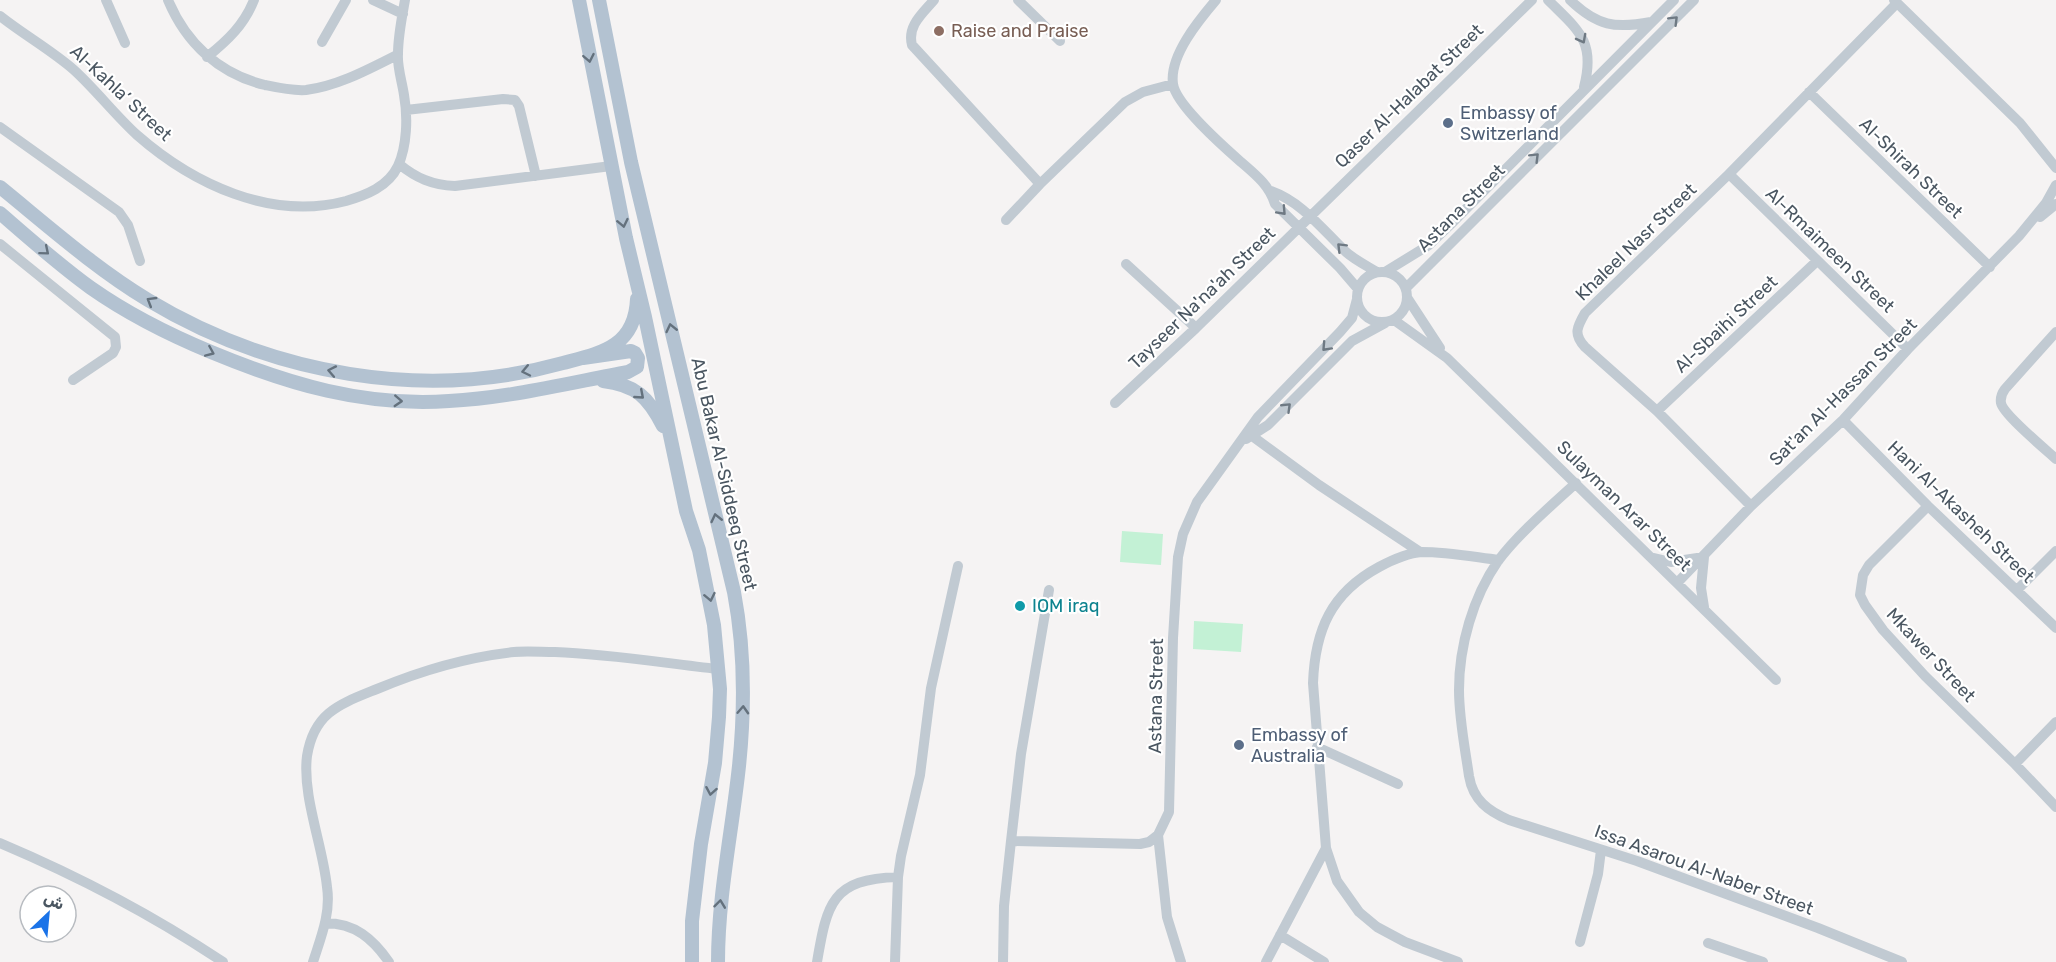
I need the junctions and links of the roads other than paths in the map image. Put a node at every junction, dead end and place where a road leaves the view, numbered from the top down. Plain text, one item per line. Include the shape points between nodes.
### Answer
1 (106, 0) edge
2 (168, 0) edge
3 (254, 0) edge
4 (346, 0) edge
5 (373, 0) edge
6 (405, 0) edge
7 (579, 0) edge
8 (599, 0) edge
9 (933, 0) edge
10 (1018, 0) edge
11 (1216, 0) edge
12 (1532, 0) edge
13 (1548, 0) edge
14 (1674, 0) edge
15 (1694, 0) edge
16 (1574, 2) edge
17 (1896, 2) edge
18 (403, 14) junction
19 (0, 16) edge
20 (1651, 22) junction
21 (1060, 41) dead end
22 (322, 42) dead end
23 (125, 43) dead end
24 (398, 56) junction
25 (207, 57) junction
26 (1173, 84) junction
27 (1583, 89) junction
28 (1809, 92) junction
29 (406, 110) junction
30 (0, 127) edge
31 (2035, 142) junction
32 (2056, 154) edge
33 (399, 164) junction
34 (611, 166) junction
35 (2056, 168) edge
36 (1729, 174) junction
37 (536, 176) junction
38 (1040, 184) junction
39 (2056, 185) edge
40 (0, 187) edge
41 (1271, 191) junction
42 (2056, 204) edge
43 (0, 213) edge
44 (1310, 216) junction
45 (1006, 220) dead end
46 (2030, 225) junction
47 (1298, 228) junction
48 (0, 244) edge
49 (140, 261) dead end
50 (1817, 261) junction
51 (1126, 264) dead end
52 (1990, 267) junction
53 (1381, 272) junction
54 (637, 282) junction
55 (1407, 293) junction
56 (1357, 294) junction
57 (1389, 321) junction
58 (1196, 328) junction
59 (2056, 332) edge
60 (1908, 349) junction
61 (583, 358) junction
62 (1448, 358) junction
63 (590, 379) junction
64 (73, 380) dead end
65 (1115, 403) dead end
66 (1657, 411) junction
67 (1843, 420) junction
68 (1247, 437) junction
69 (670, 439) junction
70 (2056, 459) edge
71 (1576, 483) junction
72 (1751, 506) junction
73 (1928, 506) junction
74 (2056, 551) edge
75 (1420, 552) junction
76 (1704, 556) junction
77 (1653, 558) junction
78 (1499, 560) junction
79 (958, 567) dead end
80 (1678, 582) junction
81 (1048, 590) dead end
82 (2018, 590) junction
83 (1704, 607) junction
84 (2056, 627) edge
85 (718, 669) junction
86 (1776, 680) dead end
87 (2056, 722) edge
88 (1317, 747) junction
89 (2015, 764) junction
90 (1398, 784) dead end
91 (2056, 807) edge
92 (1158, 835) junction
93 (1011, 842) junction
94 (0, 843) edge
95 (1326, 848) junction
96 (1601, 850) junction
97 (898, 877) junction
98 (325, 923) junction
99 (1280, 935) junction
100 (1580, 942) dead end
101 (1708, 943) dead end
102 (224, 962) edge
103 (313, 962) edge
104 (389, 962) edge
105 (692, 962) edge
106 (718, 962) edge
107 (817, 962) edge
108 (895, 962) edge
109 (1003, 962) edge
110 (1181, 962) edge
111 (1266, 962) edge
112 (1324, 962) edge
113 (1458, 962) edge
114 (1763, 962) edge
115 (1902, 962) edge

1 - 23 street
2 - 25 street via 177,20
3 - 25 street via 237,30
4 - 22 street
5 - 18 street
6 - 18 street
7 -> 34 main road
106 -> 8 main road, Abu Bakar Al-Siddeeq Street via 719,910 741,743 742,646 734,592 631,162
9 - 38 street via 913,25 912,45
10 - 21 street
11 - 26 street via 1180,50
12 - 44 street, Qaser Al-Halabat Street
13 -> 27 street via 1583,38 1589,60
14 - 20 street, Astana Street
55 -> 15 street, Astana Street
16 - 20 street via 1598,21 1613,26
17 - 28 street, Khaleel Nasr Street
17 - 31 street
18 - 24 street
19 - 33 street, Al-Kahla’ Street via 73,70 150,145 201,179 248,199 303,207 340,202 382,185
20 - 27 street, Astana Street
24 - 25 street via 335,83 305,90 256,83 232,74
24 - 29 street
26 - 38 street via 1143,92 1125,102
26 - 41 street via 1175,93 1195,117
27 - 53 street, Astana Street via 1429,245
28 - 36 street, Khaleel Nasr Street
28 - 52 street, Al-Shirah Street
29 - 33 street
29 - 37 street via 515,100
30 - 49 street via 119,212 128,225
31 - 32 street
31 - 35 street
33 - 37 street via 417,178 441,185
34 - 37 street
34 -> 54 main road
36 - 50 street, Al-Rmaimeen Street
36 - 66 street, Khaleel Nasr Street via 1586,313 1579,326 1578,339 1585,347
38 - 45 street
39 - 46 street, Sat'an Al-Hassan Street
61 -> 40 main road via 493,378 443,381 369,377 271,356 147,300 102,270
41 - 44 street via 1283,195
41 -> 47 street via 1275,204
42 - 46 street, Sat'an Al-Hassan Street
43 -> 63 main road via 63,267 120,307 184,341 291,382 333,393 394,401 448,402
44 - 47 street, Tayseer Na'na'ah Street
53 -> 44 street via 1348,254
46 - 52 street, Sat'an Al-Hassan Street
47 - 56 street via 1340,268
47 - 58 street, Tayseer Na'na'ah Street
48 - 64 street via 115,337 113,353
50 - 60 street, Al-Rmaimeen Street
50 - 66 street, Al-Sbaihi Street
51 - 58 street
52 - 60 street, Sat'an Al-Hassan Street
53 - 55 street via 1394,275
53 - 56 street via 1362,281
54 - 61 main road via 636,310 627,333 609,349
54 - 69 main road
55 - 57 street via 1401,314
55 - 62 street, Sulayman Arar Street
56 - 57 street via 1359,309 1366,317 1374,322
56 -> 68 street, Astana Street via 1352,318 1258,417
57 - 62 street, Sulayman Arar Street
68 -> 57 street, Astana Street via 1268,425 1352,341
58 - 65 street, Tayseer Na'na'ah Street
59 - 70 street via 2005,389 2001,400 2011,417
60 - 67 street, Sat'an Al-Hassan Street
61 - 63 main road via 626,350 638,358 633,371
62 - 71 street, Sulayman Arar Street
63 -> 69 main road via 636,390 651,405
66 - 72 street, Khaleel Nasr Street
67 - 72 street, Sat'an Al-Hassan Street
67 - 73 street, Hani Al-Akasheh Street
68 - 75 street
68 - 92 street, Astana Street via 1197,502 1180,544 1173,638 1170,812
69 -> 85 main road via 711,604
71 - 77 street, Sulayman Arar Street
71 - 78 street
72 - 76 street, Sat'an Al-Hassan Street
73 - 82 street, Hani Al-Akasheh Street
73 - 89 street, Mkawer Street via 1869,565 1860,595 1890,638
74 - 82 street
75 - 78 street
75 - 88 street via 1395,558 1357,580 1330,612 1314,664
76 - 77 street via 1671,562
76 - 80 street, Sat'an Al-Hassan Street
76 - 83 street
77 - 80 street, Sulayman Arar Street
78 - 96 street, Issa Asarou Al-Naber Street via 1485,583 1467,629 1460,672 1470,785 1494,814
79 - 97 street via 931,688 920,775
80 - 83 street, Sulayman Arar Street
81 - 93 street
82 - 84 street, Hani Al-Akasheh Street
83 - 86 street, Sulayman Arar Street
85 - 98 street via 624,657 515,652 426,672 333,708 316,728 306,764 327,886
85 -> 105 main road via 717,740 692,921
87 - 89 street
88 - 90 street
88 - 95 street
89 - 91 street, Mkawer Street
92 - 93 street via 1140,844
92 - 110 street via 1167,917
93 - 109 street
94 - 102 street via 111,895
95 - 99 street
95 - 113 street via 1337,881 1359,912 1390,935
96 - 100 street
96 - 115 street, Issa Asarou Al-Naber Street via 1787,916
97 - 107 street via 863,880 840,894 826,916
97 - 108 street
98 - 103 street
98 - 104 street via 358,931
99 - 111 street
99 - 112 street
101 - 114 street

